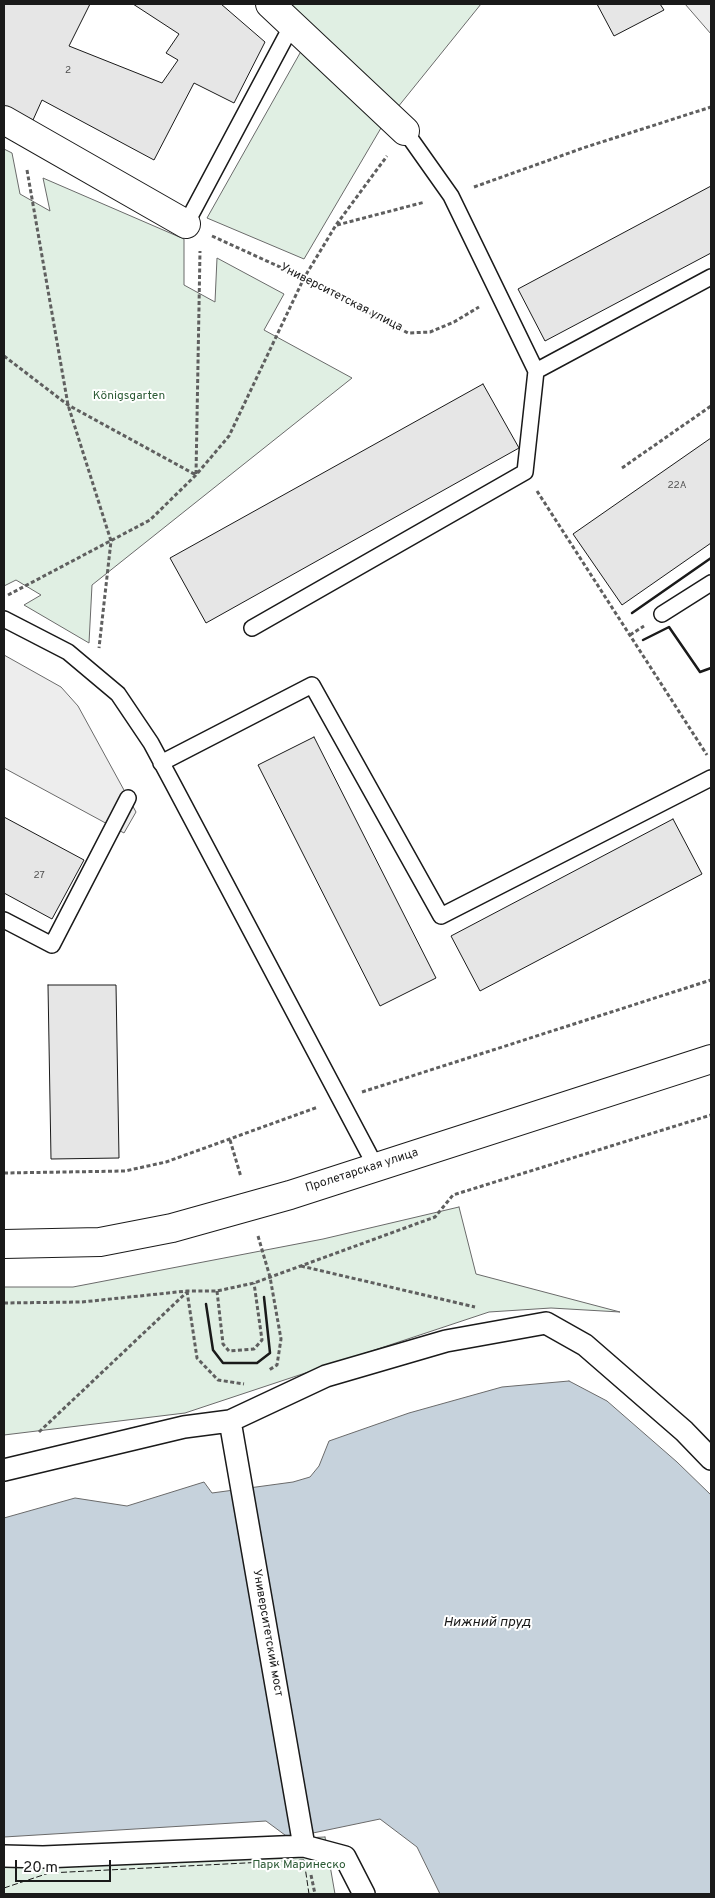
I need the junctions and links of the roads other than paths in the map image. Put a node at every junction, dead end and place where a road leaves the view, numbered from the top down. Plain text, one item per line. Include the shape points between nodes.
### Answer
1 (270, 4) edge
2 (292, 25) junction
3 (4, 120) edge
4 (405, 131) joint
5 (194, 227) joint
6 (711, 277) edge
7 (536, 371) junction
8 (711, 582) edge
9 (662, 614) dead end
10 (4, 619) edge
11 (252, 628) dead end
12 (161, 762) junction
13 (711, 778) edge
14 (128, 798) dead end
15 (4, 920) edge
16 (711, 1059) edge
17 (376, 1167) junction
18 (4, 1244) edge
19 (230, 1421) junction
20 (711, 1459) edge
21 (4, 1470) edge
22 (304, 1846) junction
23 (4, 1856) edge
24 (364, 1894) edge

1 - 2 main road
2 - 4 main road
2 - 5 lane
3 - 5 main road
4 - 7 lane via 451,196
6 - 7 lane
7 - 11 lane via 525,472
8 - 9 lane
10 - 12 lane via 68,652 118,694
12 - 13 lane via 312,685 441,916
12 - 17 lane
14 - 15 lane via 52,945
16 - 17 main road, Пролетарская улица
17 - 18 main road, Пролетарская улица via 172,1228 100,1242
19 - 20 street via 326,1376 446,1342 546,1323 585,1346 684,1431
19 - 21 street via 184,1427
19 - 22 street, Университетский мост
22 - 23 street via 42,1858
22 - 24 street via 345,1857

